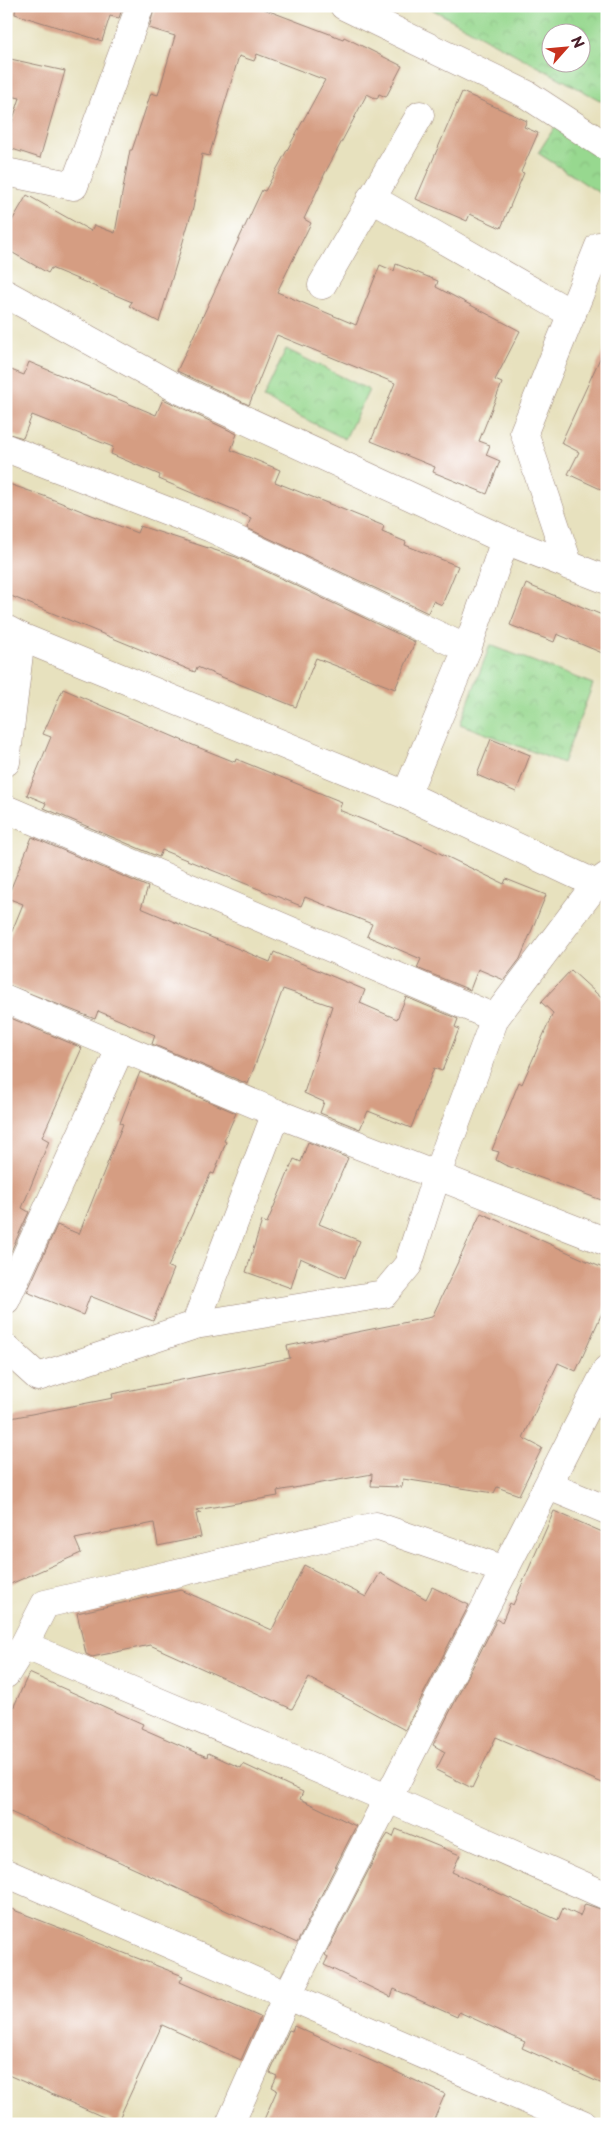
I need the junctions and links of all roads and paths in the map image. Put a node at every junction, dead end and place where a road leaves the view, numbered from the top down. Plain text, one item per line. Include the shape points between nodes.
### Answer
1 (140, 6) edge
2 (344, 6) edge
3 (420, 115) dead end
4 (607, 147) edge
5 (6, 172) edge
6 (371, 198) junction
7 (599, 246) dead end
8 (322, 286) dead end
9 (6, 294) edge
10 (572, 314) junction
11 (6, 448) edge
12 (505, 540) junction
13 (569, 566) junction
14 (607, 580) edge
15 (14, 633) edge
16 (467, 649) junction
17 (6, 762) edge
18 (406, 795) junction
19 (6, 809) edge
20 (602, 880) edge
21 (6, 999) edge
22 (495, 1018) junction
23 (121, 1048) junction
24 (276, 1113) junction
25 (437, 1174) junction
26 (607, 1242) edge
27 (6, 1300) edge
28 (194, 1325) junction
29 (6, 1348) edge
30 (607, 1369) edge
31 (549, 1486) junction
32 (607, 1510) edge
33 (504, 1570) junction
34 (24, 1645) junction
35 (6, 1674) edge
36 (388, 1799) junction
37 (6, 1873) edge
38 (607, 1896) edge
39 (287, 1996) junction
40 (230, 2124) edge
41 (582, 2124) edge

1 - 5 street via 74,186
2 - 4 street via 526,94
3 - 6 street
6 - 8 street
6 - 10 street
7 - 10 street
9 - 12 street via 178,390
10 - 13 street via 524,432
11 - 16 street via 211,528
12 - 13 street
12 - 16 street
13 - 14 street
15 - 17 street
15 - 18 street
16 - 18 street
18 - 20 street
19 - 22 street
20 - 22 street
21 - 23 street
22 - 25 street
23 - 24 street
23 - 27 street
24 - 25 street
24 - 28 street
25 - 26 street
25 - 28 street via 408,1265 384,1294
28 - 29 street via 38,1377
30 - 31 street
31 - 32 street
31 - 33 street
33 - 34 street via 376,1526 45,1604
33 - 36 street
34 - 35 street
34 - 36 street
36 - 38 street
36 - 39 street
37 - 39 street
39 - 40 street
39 - 41 street

